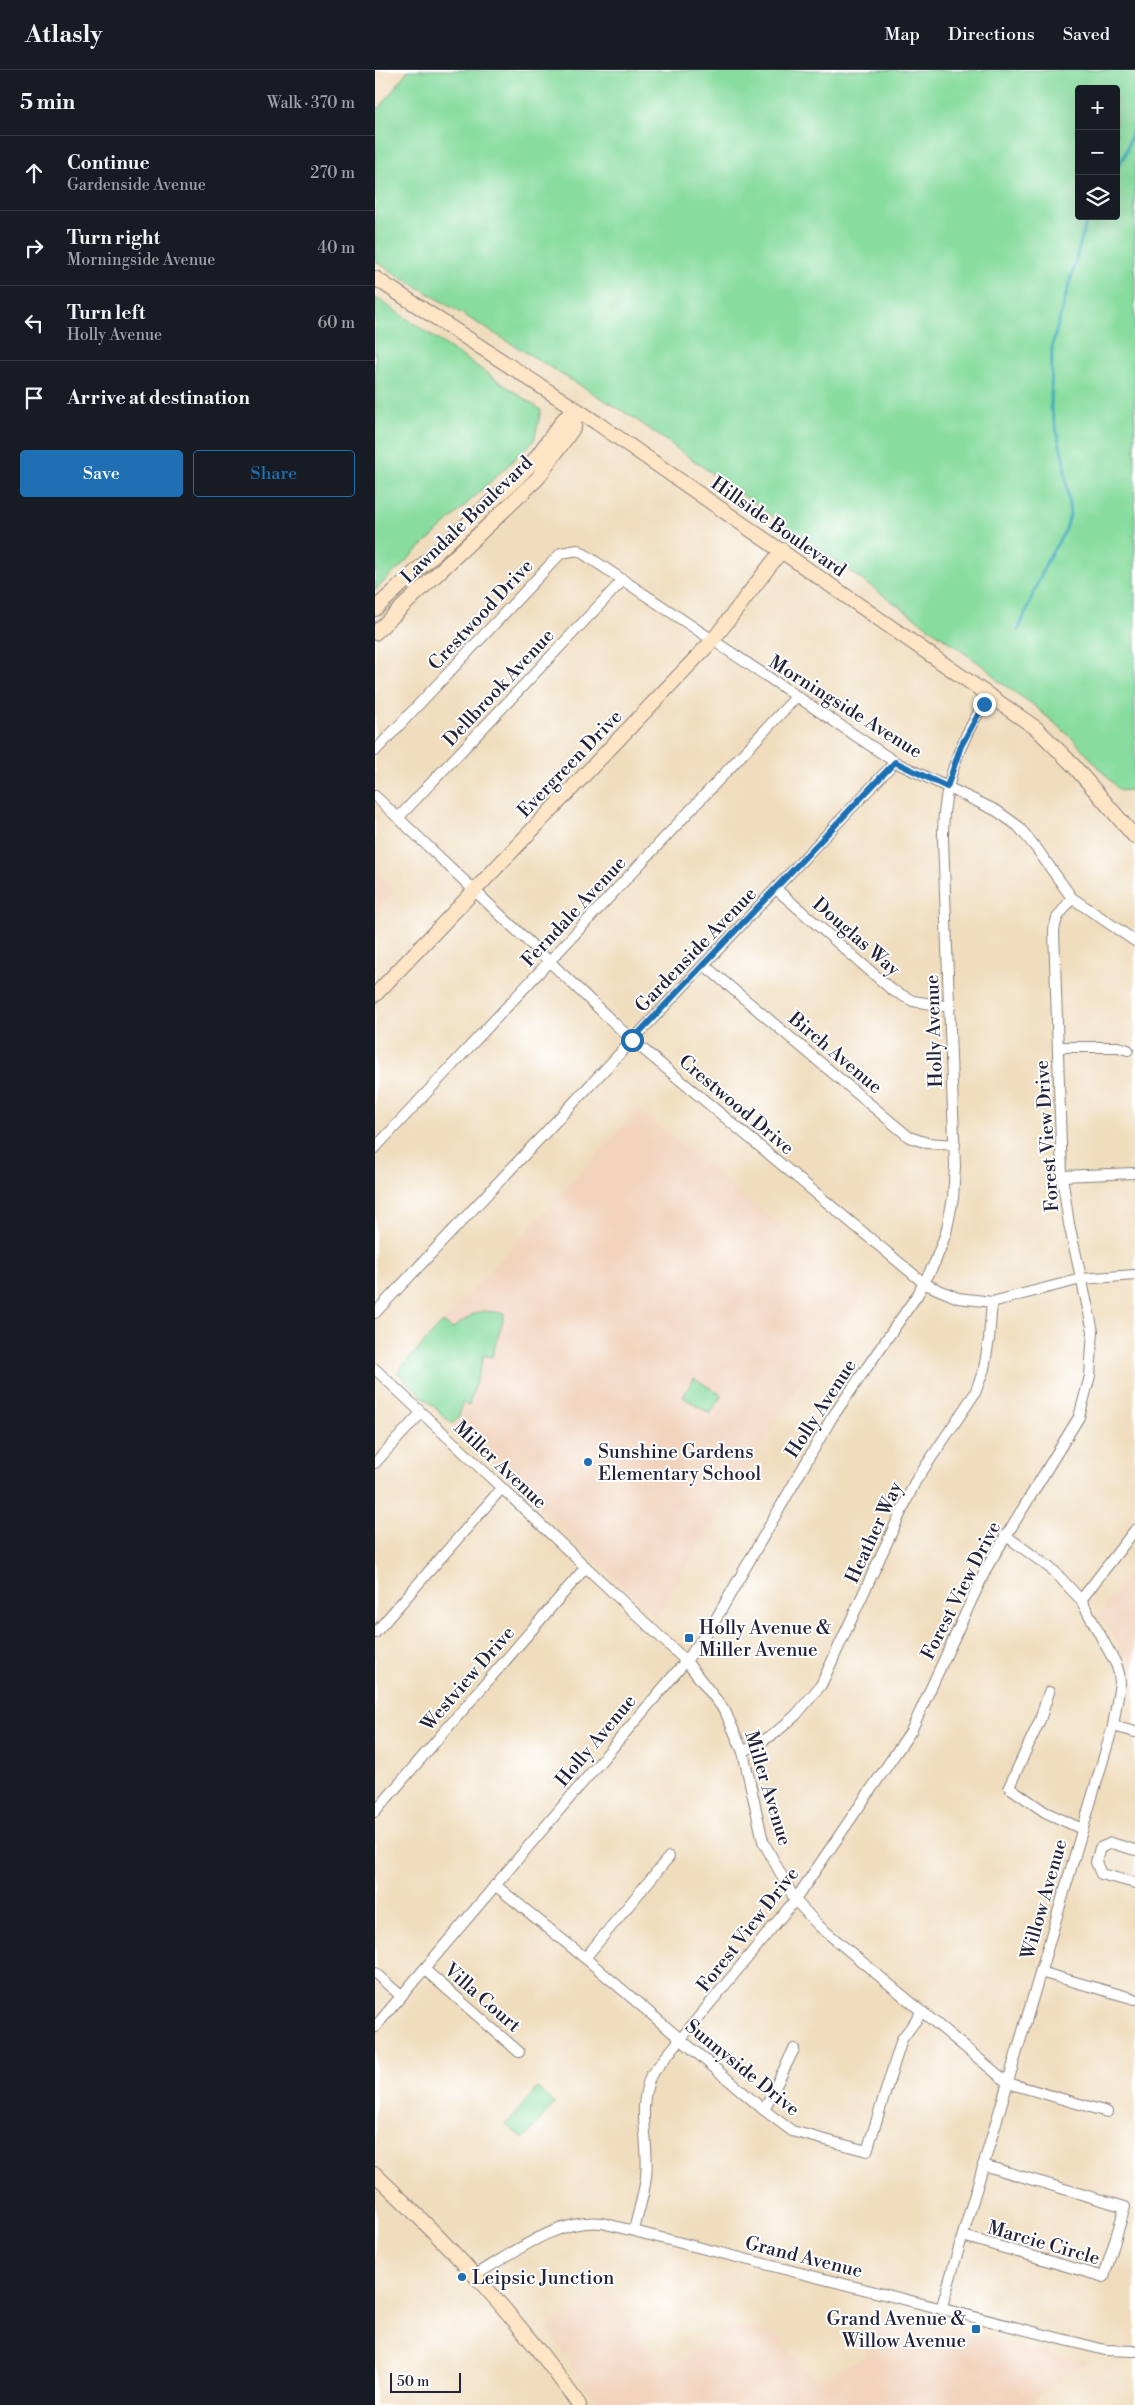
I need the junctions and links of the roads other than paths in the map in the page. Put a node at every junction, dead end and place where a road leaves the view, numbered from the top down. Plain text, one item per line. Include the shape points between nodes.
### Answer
1 (375, 278) edge
2 (576, 410) junction
3 (782, 550) junction
4 (623, 580) junction
5 (375, 609) edge
6 (375, 633) edge
7 (713, 640) junction
8 (990, 695) junction
9 (797, 697) junction
10 (375, 751) edge
11 (895, 762) junction
12 (947, 787) junction
13 (375, 796) edge
14 (398, 818) junction
15 (1135, 837) edge
16 (776, 889) junction
17 (473, 890) junction
18 (1072, 898) junction
19 (1135, 941) edge
20 (549, 961) junction
21 (704, 965) junction
22 (375, 995) edge
23 (950, 1007) junction
24 (632, 1040) junction
25 (1058, 1047) junction
26 (1128, 1050) dead end
27 (955, 1145) junction
28 (375, 1148) edge
29 (1135, 1173) edge
30 (1062, 1176) junction
31 (1135, 1275) edge
32 (1081, 1279) junction
33 (925, 1284) junction
34 (991, 1302) junction
35 (375, 1313) edge
36 (375, 1369) edge
37 (421, 1414) junction
38 (375, 1463) edge
39 (501, 1489) junction
40 (1135, 1530) edge
41 (1005, 1535) junction
42 (585, 1568) junction
43 (1081, 1600) junction
44 (375, 1633) edge
45 (686, 1661) junction
46 (1049, 1692) dead end
47 (1113, 1726) junction
48 (1135, 1732) edge
49 (743, 1752) junction
50 (375, 1812) edge
51 (1082, 1829) junction
52 (1135, 1850) edge
53 (669, 1857) dead end
54 (1135, 1883) edge
55 (495, 1885) junction
56 (795, 1900) junction
57 (585, 1958) junction
58 (424, 1969) junction
59 (1040, 1972) junction
60 (375, 1973) edge
61 (401, 1996) junction
62 (1135, 1999) edge
63 (922, 2012) junction
64 (375, 2027) edge
65 (681, 2041) junction
66 (794, 2049) dead end
67 (519, 2052) dead end
68 (1008, 2083) junction
69 (764, 2110) junction
70 (1107, 2112) dead end
71 (983, 2165) junction
72 (375, 2174) edge
73 (634, 2230) junction
74 (963, 2236) junction
75 (475, 2275) junction
76 (941, 2309) junction
77 (1135, 2351) edge
78 (579, 2405) edge

1 - 2 street, Hillside Boulevard
2 - 3 street, Hillside Boulevard
2 - 5 street, Lawndale Boulevard via 564,419 515,480
2 - 6 street, Lawndale Boulevard via 570,435 538,478
3 - 7 street, Evergreen Drive
3 - 8 street, Hillside Boulevard
4 - 7 street, Morningside Avenue
4 - 10 street, Crestwood Drive via 578,550 561,553
4 - 14 street, Dellbrook Avenue
7 - 9 street, Morningside Avenue
7 - 17 street, Evergreen Drive
8 - 12 street, Holly Avenue via 965,738
8 - 15 street, Hillside Boulevard via 1055,746
9 - 11 street, Morningside Avenue
9 - 20 street, Ferndale Avenue
11 - 12 street, Morningside Avenue
11 - 16 street, Gardenside Avenue
12 - 18 street, Morningside Avenue via 997,811 1018,826
12 - 23 street, Holly Avenue via 943,832
13 - 14 street, Crestwood Drive
14 - 17 street, Crestwood Drive
16 - 21 street, Gardenside Avenue
16 - 23 street, Douglas Way via 891,990 913,1001
17 - 20 street, Crestwood Drive
17 - 22 street, Evergreen Drive
18 - 19 street, Morningside Avenue
18 - 25 street, Forest View Drive via 1057,918 1054,930
20 - 24 street, Crestwood Drive
20 - 28 street, Ferndale Avenue
21 - 24 street, Gardenside Avenue
21 - 27 street, Birch Avenue via 909,1137 927,1143
23 - 27 street, Holly Avenue
24 - 33 street, Crestwood Drive
24 - 35 street, Gardenside Avenue
25 - 26 street via 1118,1047
25 - 30 street, Forest View Drive
27 - 33 street, Holly Avenue via 949,1221
29 - 30 street
30 - 32 street, Forest View Drive
31 - 32 street, Crestwood Drive
32 - 34 street, Crestwood Drive
32 - 41 street, Forest View Drive via 1093,1331 1090,1376 1079,1417
33 - 34 street, Crestwood Drive via 958,1298
33 - 45 street, Holly Avenue via 827,1425 713,1624
34 - 49 street, Heather Way via 984,1369 975,1393 915,1482 821,1684 796,1715 774,1734
36 - 37 street, Miller Avenue
37 - 38 street
37 - 39 street, Miller Avenue
39 - 42 street, Miller Avenue
39 - 44 street
40 - 43 street
41 - 43 street, Willow Avenue via 1054,1571
41 - 56 street, Forest View Drive via 987,1566 911,1731
42 - 45 street, Miller Avenue
42 - 50 street, Westview Drive
43 - 47 street, Willow Avenue via 1117,1664 1120,1683
45 - 49 street, Miller Avenue via 725,1711
45 - 55 street, Holly Avenue
46 - 51 street via 1040,1720 1009,1787 1045,1812
47 - 48 street
47 - 51 street, Willow Avenue
49 - 56 street, Miller Avenue via 763,1841
51 - 59 street, Willow Avenue
52 - 54 street via 1111,1843 1100,1848 1096,1862 1101,1874
53 - 57 street
55 - 57 street, Sunnyside Drive
55 - 58 street, Holly Avenue
56 - 63 street, Miller Avenue via 819,1926
56 - 65 street, Forest View Drive
57 - 65 street, Sunnyside Drive
58 - 61 street, Holly Avenue
58 - 67 street, Villa Court
59 - 62 street
59 - 68 street, Willow Avenue
60 - 61 street
61 - 64 street, Holly Avenue
63 - 68 street, Miller Avenue
63 - 69 street, Sunnyside Drive via 902,2039 867,2151 792,2131
65 - 69 street, Sunnyside Drive
65 - 73 street, Forest View Drive via 651,2075 645,2090 646,2177
66 - 69 street
68 - 70 street
68 - 71 street, Willow Avenue
71 - 74 street, Willow Avenue
71 - 74 street, Marcie Circle via 1125,2207 1104,2277
72 - 75 street
73 - 75 street, Grand Avenue via 592,2222 572,2224
73 - 76 street, Grand Avenue
74 - 76 street, Willow Avenue
75 - 78 street via 526,2334
76 - 77 street, Grand Avenue via 1105,2350

